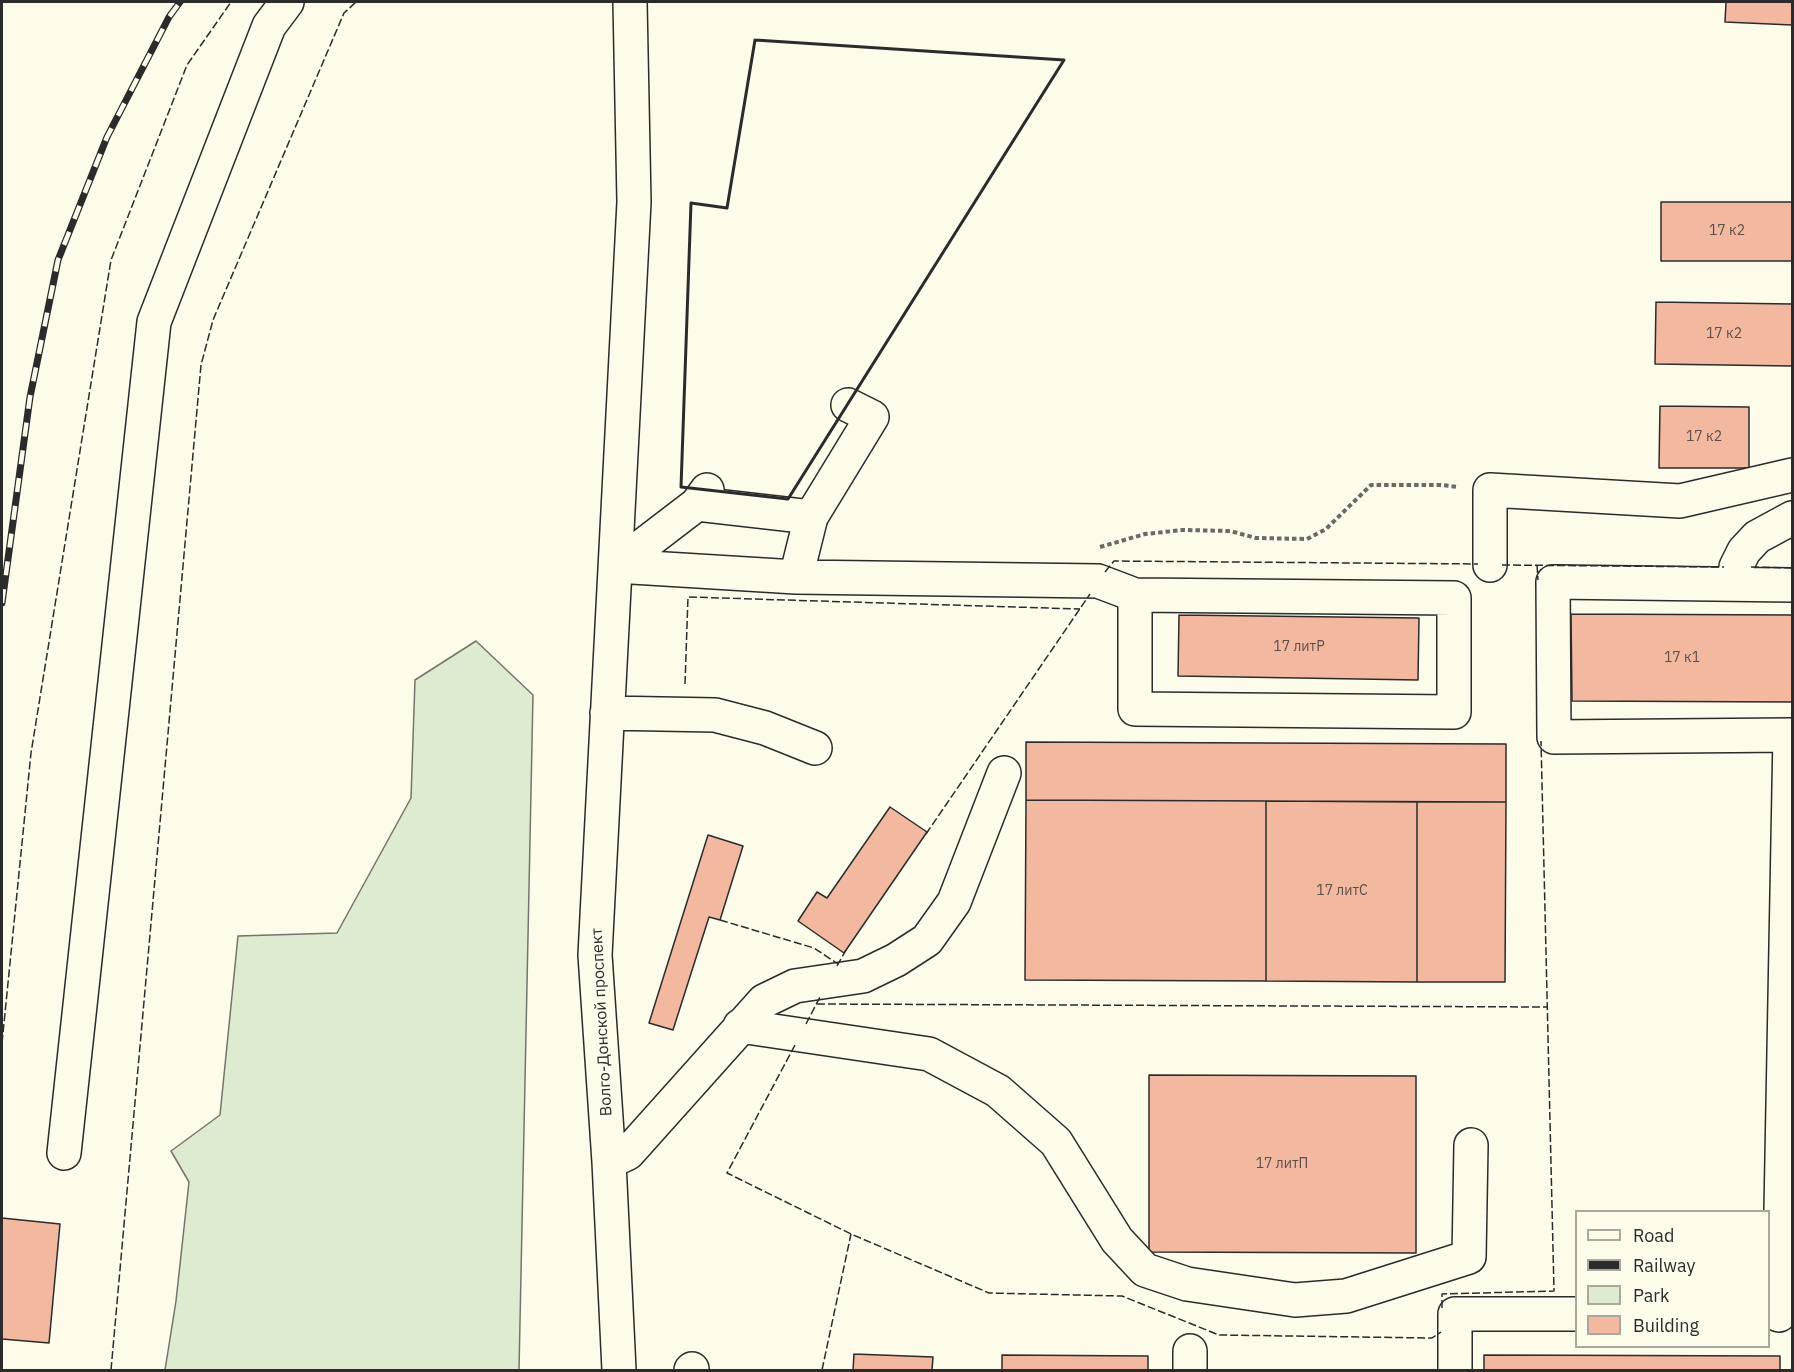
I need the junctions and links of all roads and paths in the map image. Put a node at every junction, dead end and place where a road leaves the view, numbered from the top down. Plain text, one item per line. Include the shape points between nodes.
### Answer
1 (287, 2) edge
2 (630, 2) edge
3 (848, 405) dead end
4 (1792, 475) edge
5 (1490, 490) junction
6 (811, 517) junction
7 (1792, 518) edge
8 (1092, 550) dead end
9 (1490, 564) dead end
10 (616, 566) junction
11 (796, 578) junction
12 (1735, 584) junction
13 (1792, 585) edge
14 (1135, 595) junction
15 (607, 713) junction
16 (814, 748) dead end
17 (1004, 773) dead end
18 (740, 1026) junction
19 (1471, 1145) dead end
20 (64, 1153) dead end
21 (609, 1162) junction
22 (1575, 1314) edge
23 (1780, 1314) edge
24 (619, 1371) edge
25 (1455, 1371) edge

1 - 20 street via 269,26 154,322
2 - 10 street, Волго-Донской проспект via 634,202
3 - 6 street via 872,417
4 - 5 street via 1680,501
5 - 8 path via 1371,485 1326,529 1307,539 1183,530 1144,534
5 - 9 street
6 - 10 street via 702,497
6 - 11 street
7 - 12 street via 1757,537 1744,551 1736,567
10 - 11 street
10 - 15 street, Волго-Донской проспект
11 - 14 street via 1098,581
12 - 13 street
12 - 23 street via 1553,582 1554,737 1790,735
14 - 14 street via 1135,710 1454,712 1454,598
15 - 16 street via 716,715 765,728
15 - 21 street, Волго-Донской проспект via 595,955
17 - 18 street via 954,902 927,939 863,976 795,986 764,1000
18 - 19 street via 929,1054 998,1091 1056,1142 1117,1240 1144,1270 1187,1284 1295,1300 1347,1296 1469,1257
18 - 21 street via 627,1153
21 - 24 street, Волго-Донской проспект
22 - 25 street via 1455,1314

